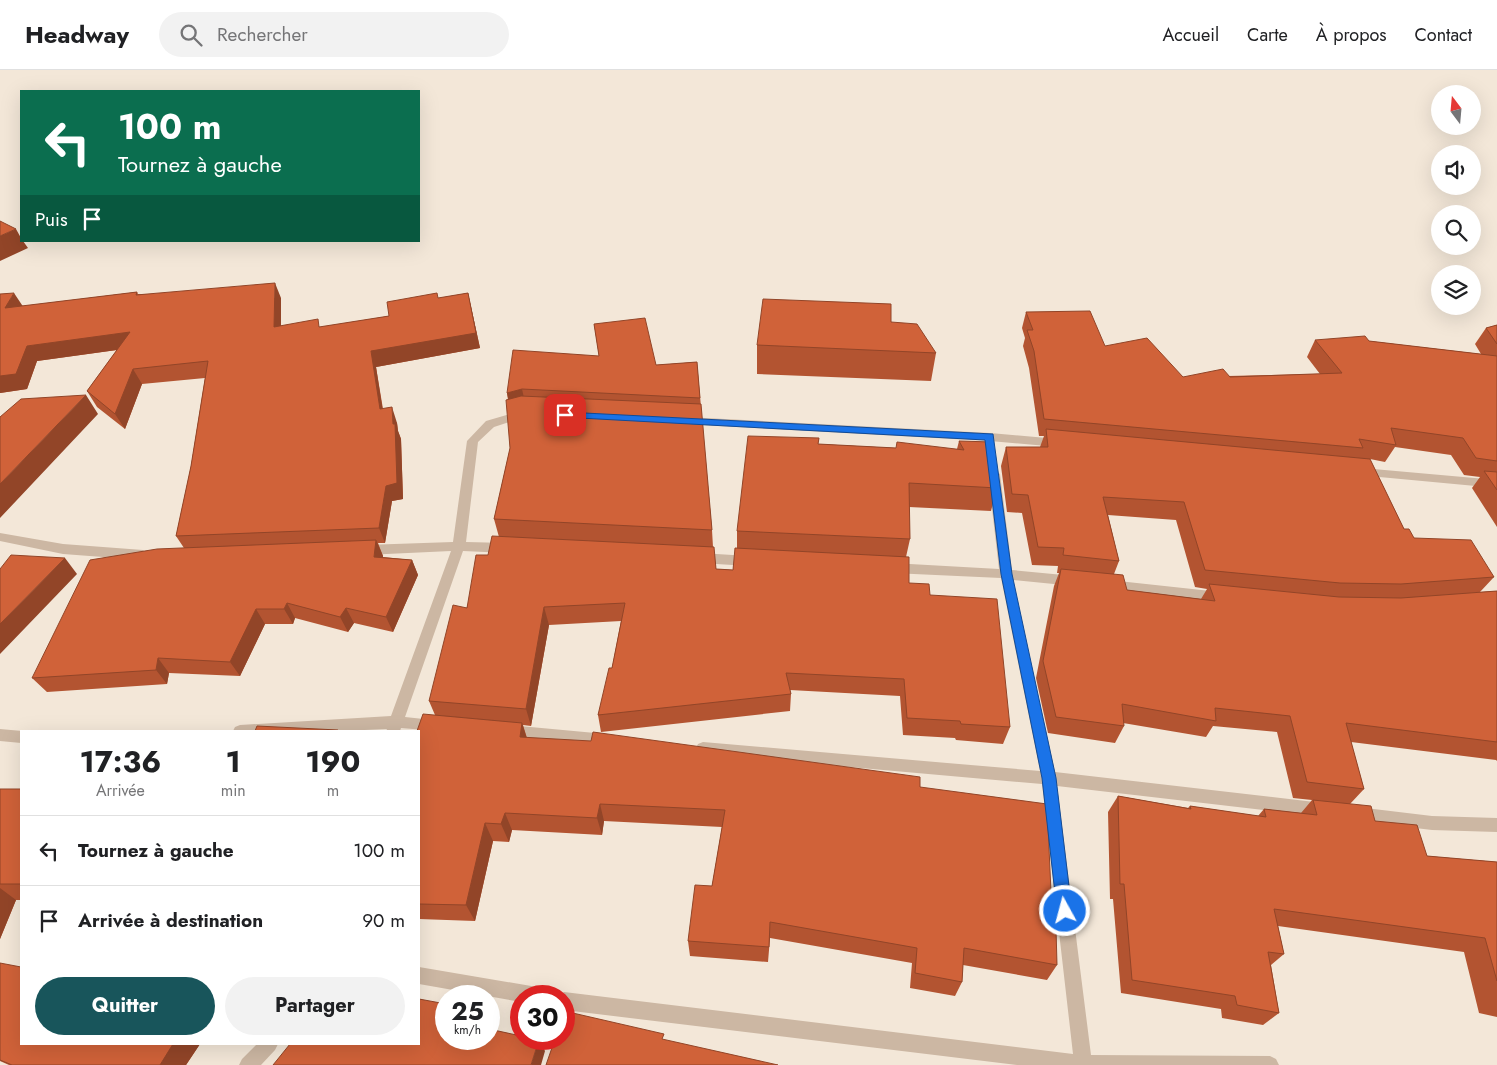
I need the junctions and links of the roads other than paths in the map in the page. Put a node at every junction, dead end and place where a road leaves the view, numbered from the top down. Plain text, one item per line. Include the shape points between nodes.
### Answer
1 (536, 414) edge
2 (674, 420) edge
3 (990, 436) junction
4 (1069, 444) edge
5 (1348, 470) edge
6 (1497, 484) edge
7 (0, 537) edge
8 (459, 546) junction
9 (518, 549) edge
10 (350, 550) edge
11 (155, 556) edge
12 (688, 558) edge
13 (757, 561) edge
14 (877, 568) edge
15 (1006, 574) junction
16 (1230, 598) edge
17 (394, 726) edge
18 (456, 727) edge
19 (271, 730) edge
20 (495, 730) edge
21 (0, 735) edge
22 (20, 736) edge
23 (624, 741) edge
24 (693, 747) edge
25 (1049, 778) junction
26 (1497, 825) edge
27 (420, 975) edge
28 (510, 991) edge
29 (575, 1002) edge
30 (268, 1045) edge
31 (1083, 1064) edge
32 (248, 1065) edge
33 (1270, 1065) edge

1 - 8 street via 526,413 490,424 473,441
2 - 3 street
3 - 4 street
3 - 15 street
5 - 6 street
7 - 11 street via 63,550
8 - 9 street
8 - 10 street
8 - 17 street
12 - 13 street
14 - 15 street
15 - 16 street
15 - 25 street
17 - 18 street
17 - 19 street
20 - 23 street
21 - 22 street
24 - 25 street
25 - 26 street via 1432,823
25 - 31 street
27 - 28 street
29 - 31 street
30 - 32 street
31 - 33 street

